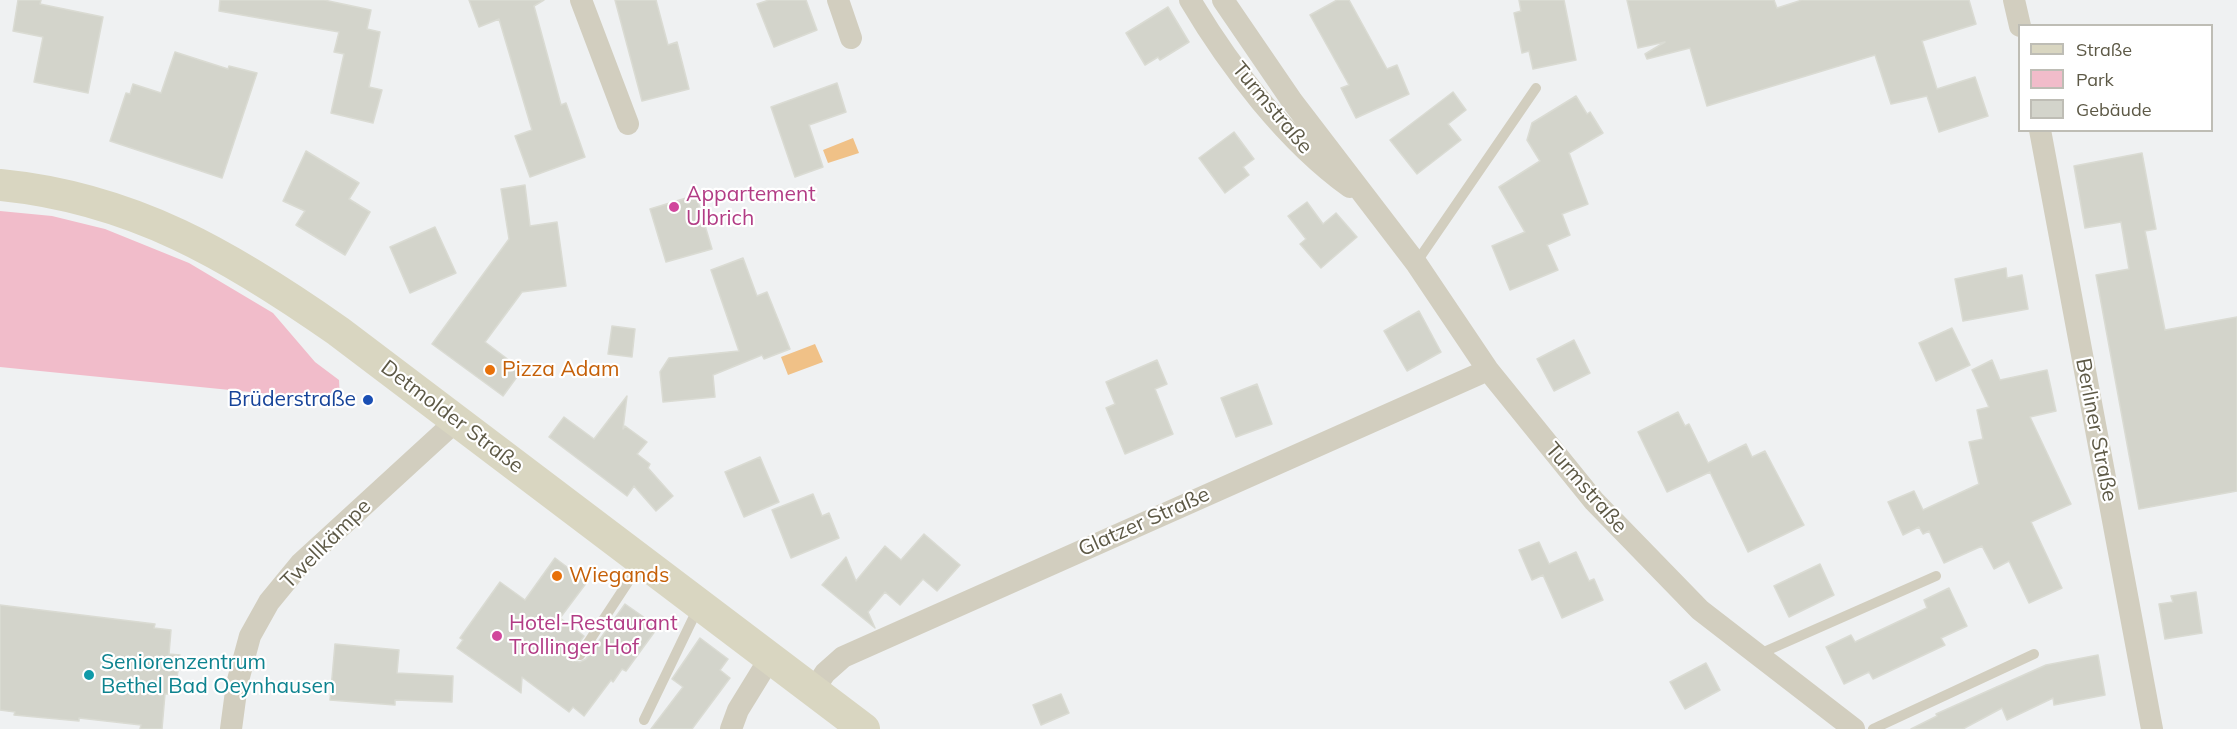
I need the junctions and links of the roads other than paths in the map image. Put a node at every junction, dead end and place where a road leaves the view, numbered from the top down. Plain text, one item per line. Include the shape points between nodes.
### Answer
1 (581, 0) edge
2 (838, 0) edge
3 (1190, 0) edge
4 (1223, 0) edge
5 (2014, 0) edge
6 (2020, 24) edge
7 (851, 38) dead end
8 (1536, 88) dead end
9 (628, 124) dead end
10 (2040, 132) edge
11 (0, 185) edge
12 (1369, 201) junction
13 (1416, 263) junction
14 (1488, 370) junction
15 (456, 421) junction
16 (641, 561) junction
17 (1936, 576) dead end
18 (700, 605) junction
19 (2034, 654) dead end
20 (580, 655) dead end
21 (1756, 655) junction
22 (770, 658) junction
23 (813, 691) junction
24 (644, 720) dead end
25 (231, 729) edge
26 (731, 729) edge
27 (864, 729) edge
28 (1854, 729) edge
29 (1873, 729) edge
30 (2152, 729) edge

1 - 9 street
2 - 7 street
3 - 12 street, Turmstraße via 1206,28 1260,99 1323,168
4 - 12 street, Turmstraße via 1292,101
5 - 6 street
8 - 13 lane
10 - 30 street, Berliner Straße
11 - 15 main road, Detmolder Straße via 86,199 171,229 214,250 291,298
12 - 13 street, Turmstraße
13 - 14 street, Turmstraße
14 - 21 street, Turmstraße via 1594,501 1700,610
14 - 23 street, Glatzer Straße via 843,657
15 - 16 main road, Detmolder Straße
15 - 25 street, Twellkämpe via 301,563 269,602 250,636 237,684
16 - 18 main road, Detmolder Straße
16 - 20 lane
17 - 21 lane
18 - 22 main road, Detmolder Straße
18 - 24 lane
19 - 29 lane
21 - 28 street, Turmstraße
22 - 23 main road, Detmolder Straße
22 - 26 street via 738,710
23 - 27 main road, Detmolder Straße

